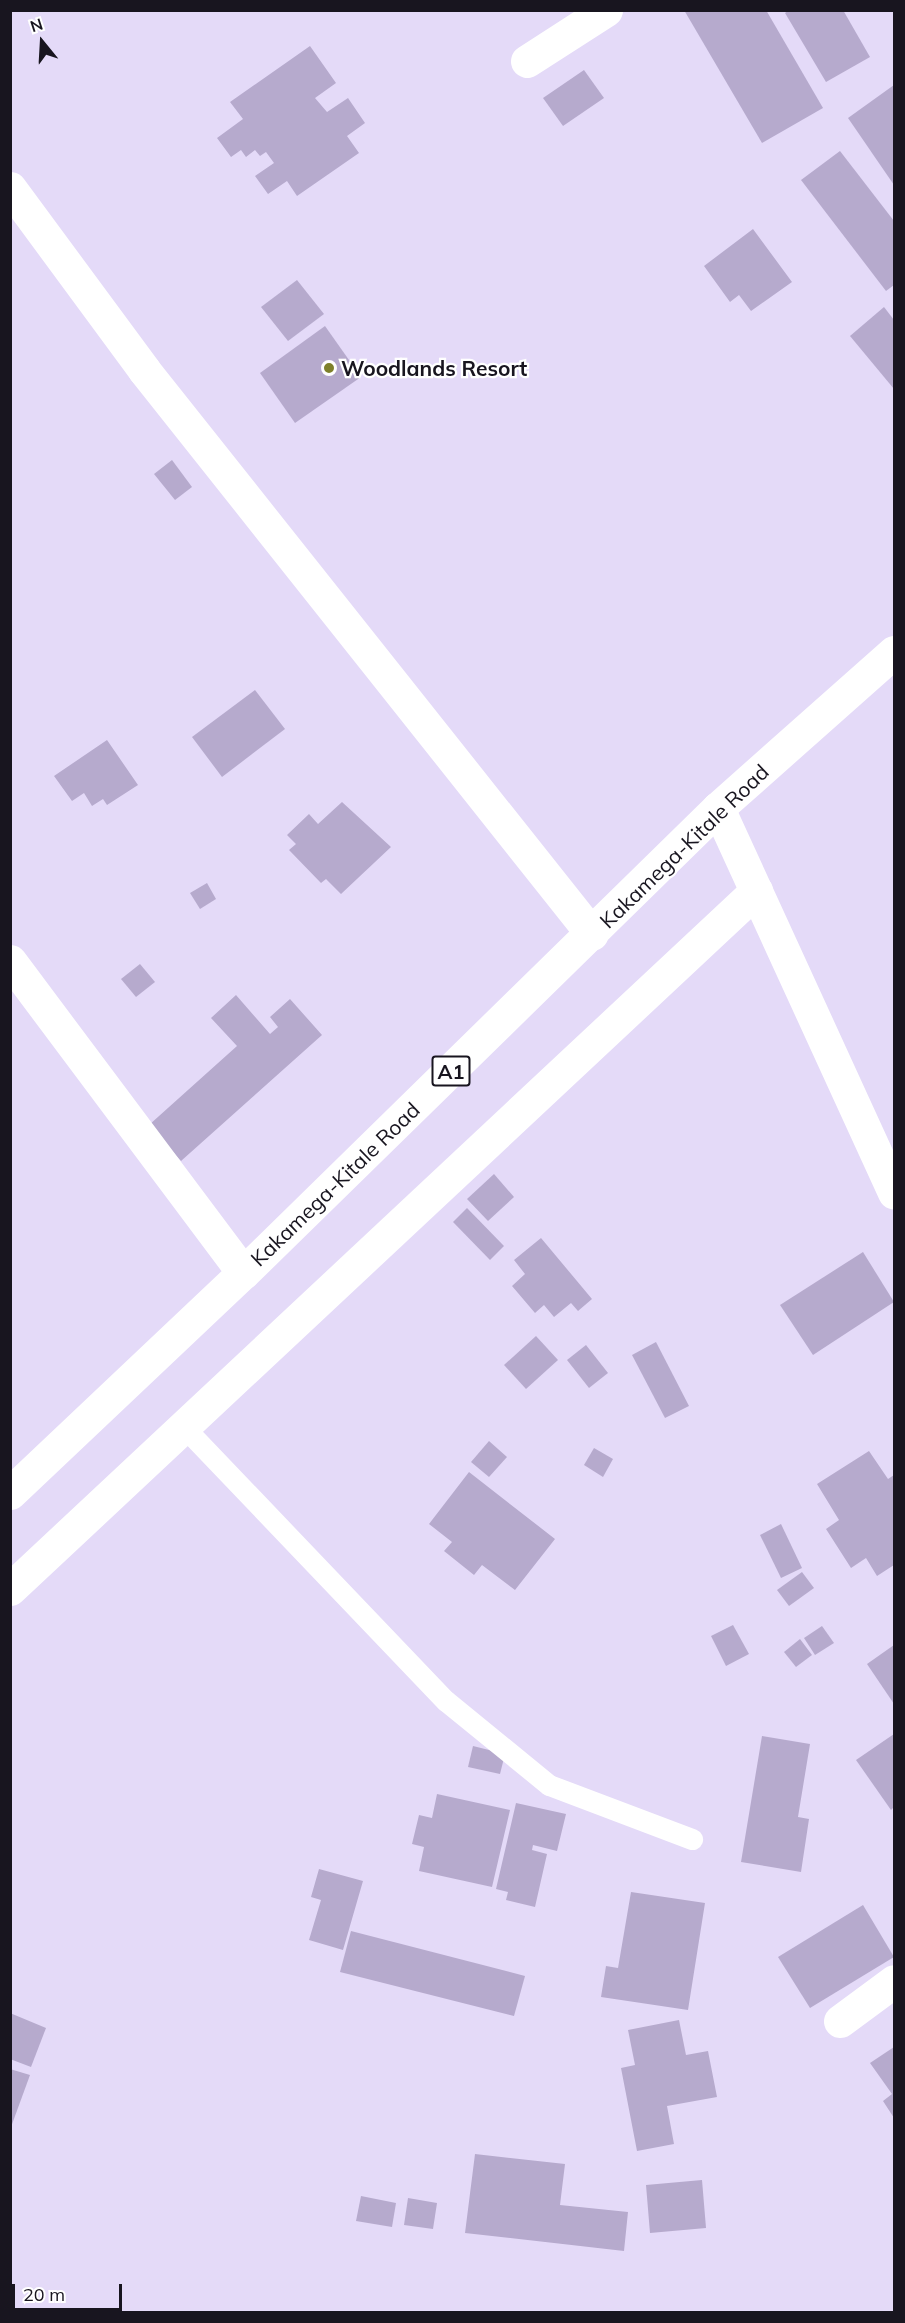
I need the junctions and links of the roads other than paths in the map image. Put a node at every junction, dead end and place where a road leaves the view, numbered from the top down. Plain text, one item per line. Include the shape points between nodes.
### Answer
1 (606, 10) edge
2 (527, 62) dead end
3 (10, 188) edge
4 (894, 652) edge
5 (718, 808) junction
6 (756, 891) junction
7 (592, 934) junction
8 (10, 961) edge
9 (894, 1192) edge
10 (243, 1273) junction
11 (182, 1425) junction
12 (10, 1492) edge
13 (10, 1589) edge
14 (692, 1839) dead end
15 (894, 1981) edge
16 (840, 2021) dead end

1 - 2 main road
3 - 7 main road via 144,370
4 - 5 main road, Kakamega-Kitale Road / A1
5 - 6 main road
5 - 7 main road, Kakamega-Kitale Road / A1
6 - 9 main road
6 - 11 main road
7 - 10 main road, Kakamega-Kitale Road / A1
8 - 10 main road
10 - 12 main road, Kakamega-Kitale Road / A1
11 - 13 main road
11 - 14 lane via 446,1701 549,1785
15 - 16 main road

